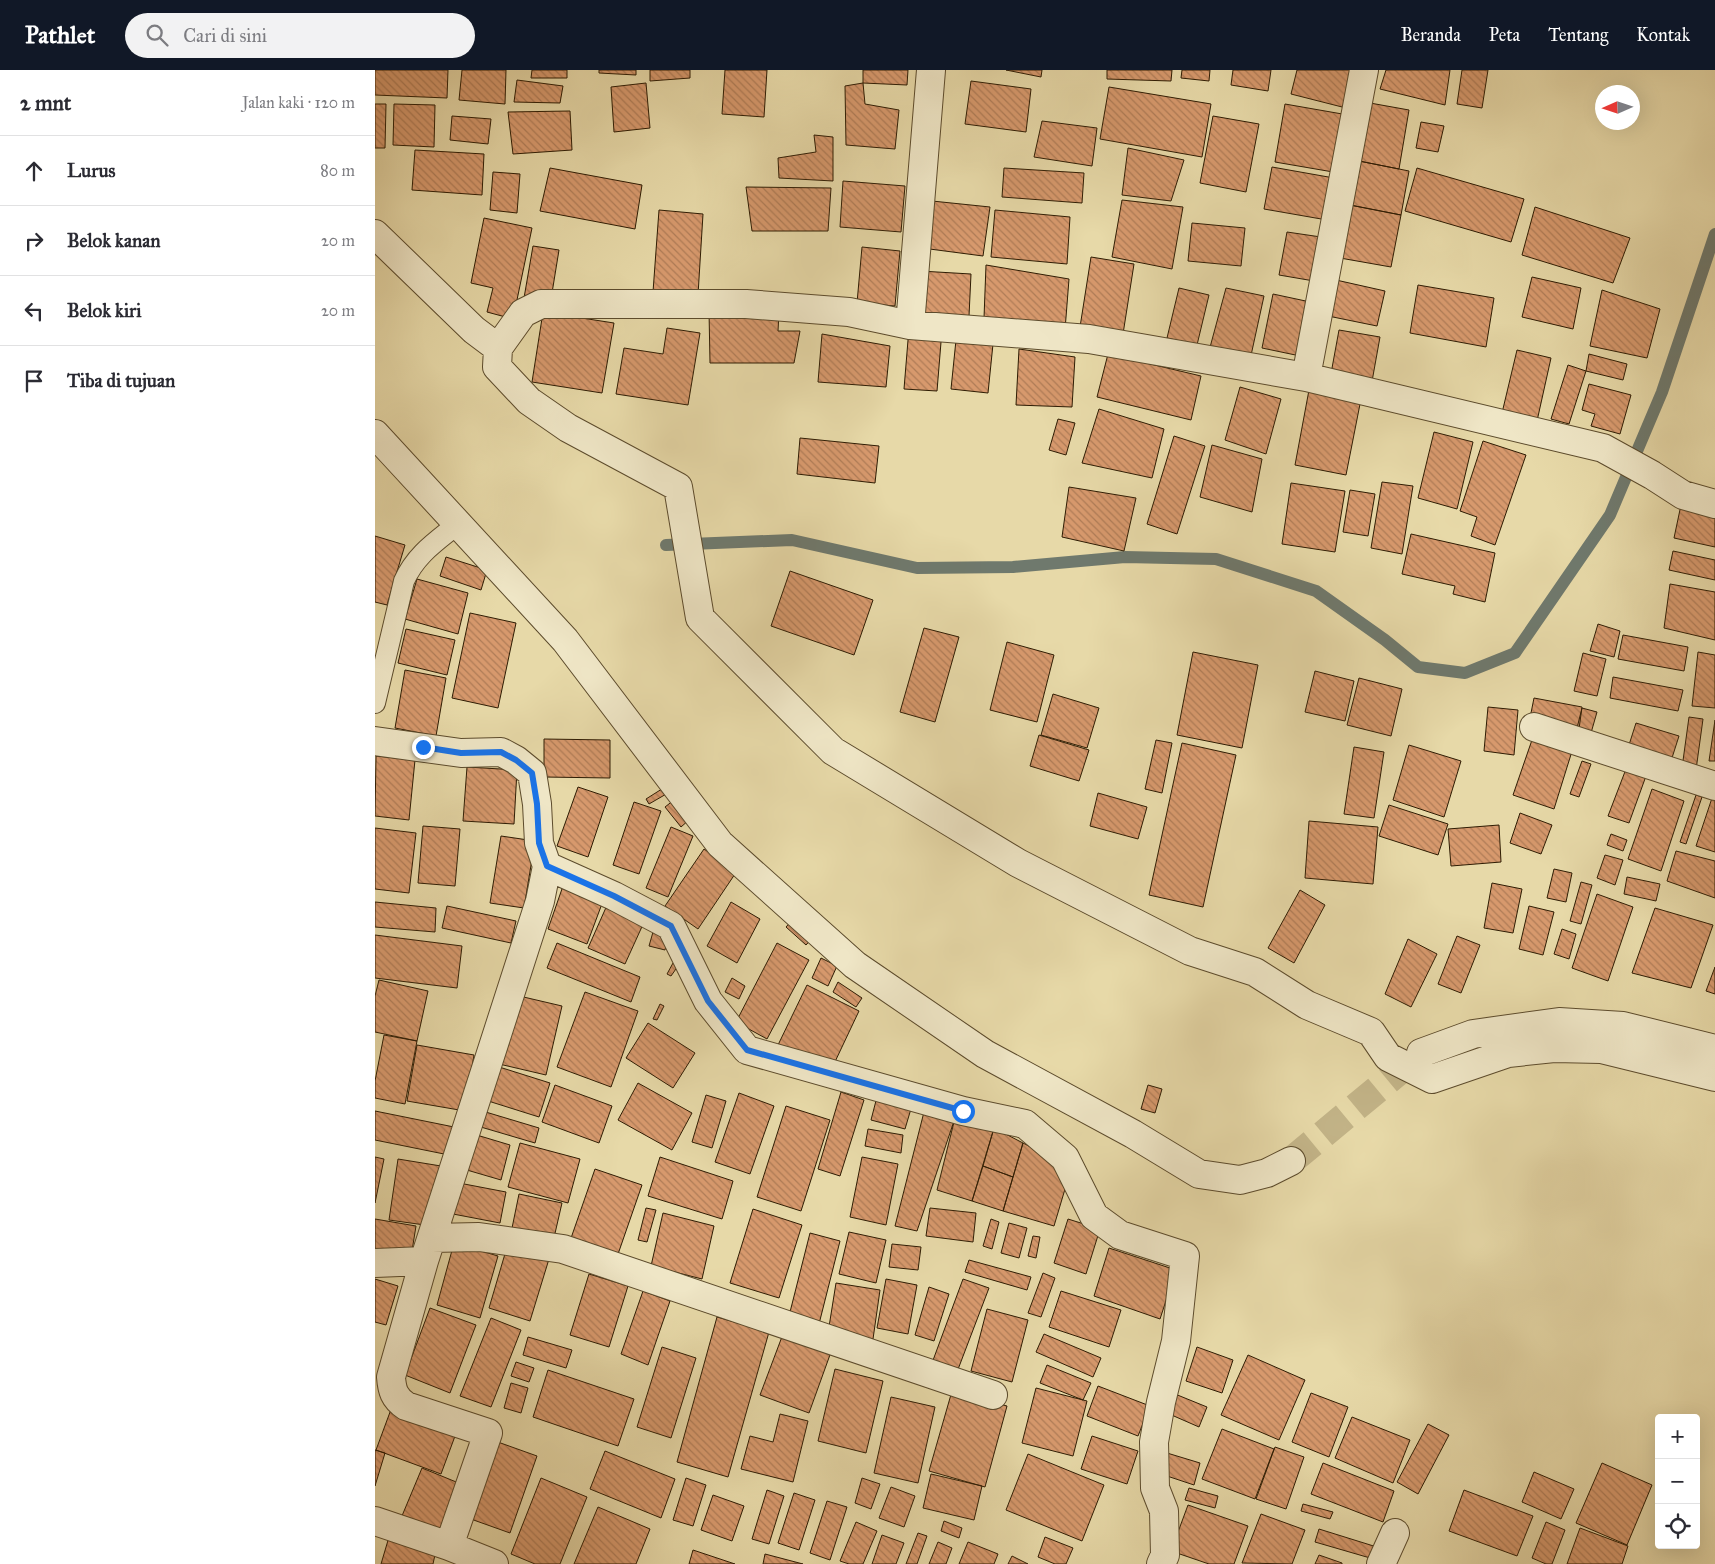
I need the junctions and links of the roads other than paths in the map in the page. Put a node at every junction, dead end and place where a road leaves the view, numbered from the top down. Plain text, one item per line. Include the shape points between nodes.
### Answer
1 (931, 70) edge
2 (1364, 70) edge
3 (375, 234) edge
4 (910, 325) junction
5 (498, 348) junction
6 (1307, 377) junction
7 (375, 434) edge
8 (1715, 504) edge
9 (459, 523) junction
10 (375, 703) edge
11 (1534, 727) dead end
12 (375, 741) edge
13 (1715, 786) edge
14 (547, 866) junction
15 (1715, 1049) edge
16 (1421, 1053) tunnel mouth
17 (1715, 1077) edge
18 (1291, 1161) tunnel mouth
19 (428, 1250) junction
20 (375, 1263) edge
21 (993, 1395) dead end
22 (375, 1521) edge
23 (1395, 1533) dead end
24 (449, 1546) junction
25 (494, 1564) edge
26 (1161, 1564) edge
27 (1381, 1564) edge

1 - 4 street
2 - 6 street
3 - 5 street via 474,330
4 - 5 street via 849,312 746,304 541,304 523,313
4 - 6 street via 1089,339
5 - 17 street via 497,367 529,401 568,428 679,487 700,618 833,751 1027,867 1190,951 1255,972 1307,1006 1371,1032 1388,1057 1432,1078 1508,1053 1554,1048 1601,1049
6 - 8 street via 1603,448 1683,495
7 - 9 street
9 - 10 lane via 420,555 410,568 404,581
9 - 18 street via 565,640 720,844 855,964 985,1054 1133,1134 1199,1174 1240,1180 1267,1173
11 - 13 street
12 - 14 street via 461,753 501,752 516,760 532,773 539,843
14 - 19 street via 540,902
14 - 26 street via 671,926 708,1001 747,1050 963,1111 1025,1124 1065,1158 1094,1216 1120,1235 1185,1256 1176,1341 1154,1442 1155,1488 1164,1511 1165,1555
15 - 16 street via 1623,1026 1559,1022 1473,1034
19 - 20 street
19 - 21 street via 479,1237 563,1249
19 - 24 street via 391,1377 392,1389 397,1400 406,1406 488,1433
22 - 24 street
23 - 27 street
24 - 25 street

